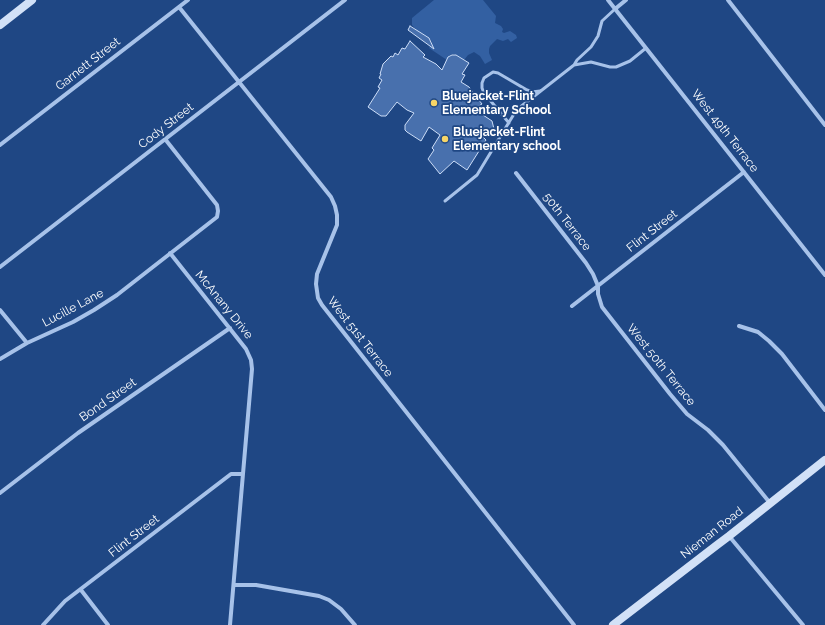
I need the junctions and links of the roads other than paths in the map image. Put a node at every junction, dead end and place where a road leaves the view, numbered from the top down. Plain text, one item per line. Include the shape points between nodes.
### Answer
1 (32, 0) edge
2 (188, 0) edge
3 (345, 0) edge
4 (608, 0) edge
5 (626, 0) edge
6 (728, 0) edge
7 (179, 7) junction
8 (615, 9) junction
9 (0, 25) edge
10 (646, 48) junction
11 (574, 65) junction
12 (239, 82) junction
13 (542, 91) junction
14 (509, 123) junction
15 (825, 125) edge
16 (165, 139) junction
17 (0, 145) edge
18 (744, 172) junction
19 (516, 173) dead end
20 (445, 201) dead end
21 (170, 254) junction
22 (0, 267) edge
23 (825, 276) edge
24 (598, 286) junction
25 (572, 306) dead end
26 (0, 310) edge
27 (739, 326) dead end
28 (230, 328) junction
29 (27, 344) junction
30 (0, 359) edge
31 (825, 410) edge
32 (825, 460) edge
33 (242, 474) junction
34 (0, 493) edge
35 (770, 503) junction
36 (729, 536) junction
37 (234, 586) junction
38 (81, 590) junction
39 (43, 625) edge
40 (108, 625) edge
41 (230, 625) edge
42 (355, 625) edge
43 (574, 625) edge
44 (613, 625) edge
45 (803, 625) edge

1 - 9 main road
2 - 7 street, Garnett Street
3 - 12 street, Cody Street
4 - 8 street, West 49th Terrace
5 - 8 street
6 - 15 street
7 - 12 street, West 51st Terrace
7 - 17 street, Garnett Street
8 - 10 street, West 49th Terrace
8 - 11 lane via 602,21 595,42
10 - 11 lane via 630,61 616,67 591,62
10 - 18 street, West 49th Terrace
11 - 13 lane
12 - 16 street, Cody Street
12 - 43 street, West 51st Terrace via 336,206 337,225 317,274 318,298 322,305
13 - 14 lane via 519,108
13 - 14 lane via 527,90 498,73 493,72 484,78 484,93
14 - 20 lane via 477,175
16 - 21 street via 217,205 218,211 210,223
16 - 22 street, Cody Street
18 - 23 street, West 49th Terrace
18 - 24 street, Flint Street
19 - 24 street, 50th Terrace via 586,263
21 - 28 street, McAnany Drive
21 - 29 street, Lucille Lane via 94,310
24 - 25 street, Flint Street
24 - 35 street, West 50th Terrace via 602,307 670,394 687,414 723,445
26 - 29 street
27 - 31 street via 758,332 769,341
28 - 33 street, McAnany Drive via 246,349 252,369
28 - 34 street, Bond Street via 78,433
29 - 30 street, Lucille Lane
32 - 35 main road, Nieman Road
33 - 37 street, McAnany Drive
33 - 38 street, Flint Street via 231,474 226,477
35 - 36 main road, Nieman Road
36 - 44 main road, Nieman Road
36 - 45 street
37 - 41 street, McAnany Drive
37 - 42 street via 256,585 319,596 341,608
38 - 39 street, Flint Street via 65,601
38 - 40 street

